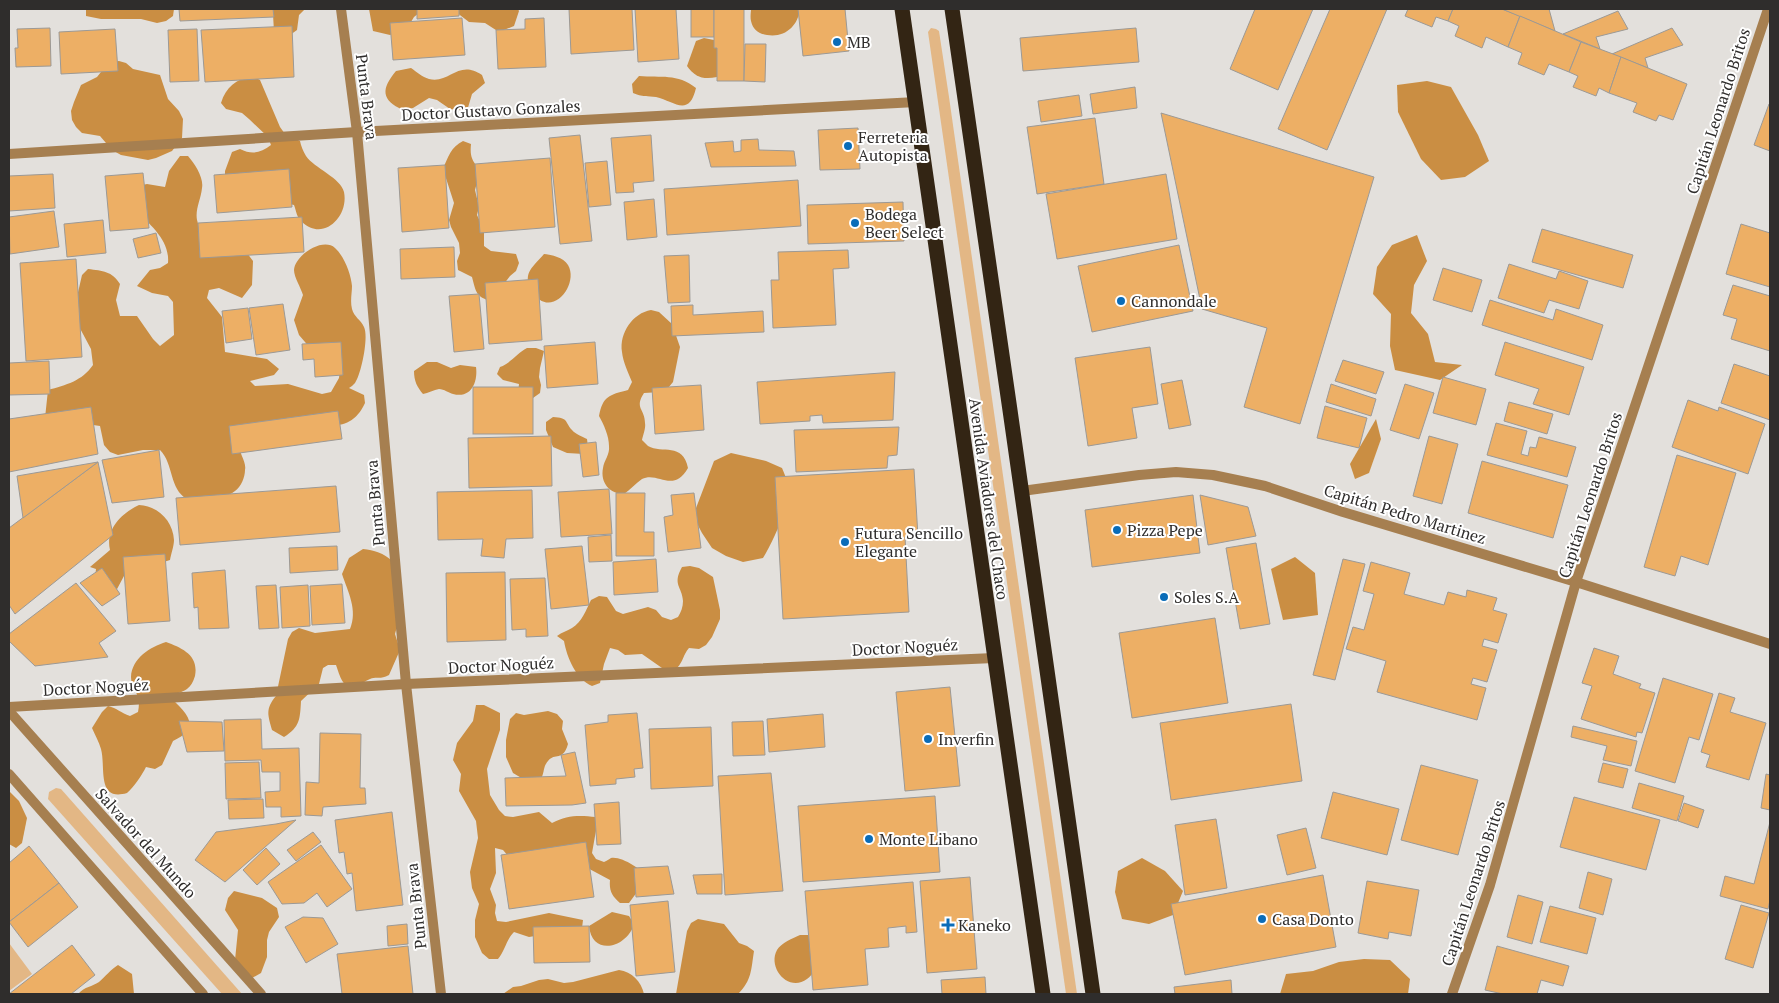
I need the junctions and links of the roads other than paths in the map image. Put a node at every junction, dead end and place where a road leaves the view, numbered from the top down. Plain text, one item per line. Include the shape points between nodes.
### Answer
1 (341, 9) edge
2 (902, 9) edge
3 (952, 9) edge
4 (1768, 9) edge
5 (916, 102) junction
6 (357, 132) junction
7 (9, 154) edge
8 (1022, 491) junction
9 (1576, 582) junction
10 (1770, 644) edge
11 (994, 658) junction
12 (406, 684) junction
13 (9, 707) edge
14 (9, 711) edge
15 (9, 774) edge
16 (202, 994) edge
17 (261, 994) edge
18 (441, 994) edge
19 (1043, 994) edge
20 (1092, 994) edge
21 (1452, 994) edge

1 - 6 street, Punta Brava
2 - 5 highway, Avenida Aviadores del Chaco
3 - 8 highway, Avenida Aviadores del Chaco
4 - 9 street, Capitán Leonardo Britos
5 - 6 street, Doctor Gustavo Gonzales
5 - 11 highway, Avenida Aviadores del Chaco
6 - 7 street, Doctor Gustavo Gonzales
6 - 12 street, Punta Brava
8 - 9 street, Capitán Pedro Martinez via 1139,475 1176,472 1213,475 1265,486
8 - 20 highway, Avenida Aviadores del Chaco
9 - 10 street, Capitán Pedro Martinez
9 - 21 street, Capitán Leonardo Britos via 1490,885
11 - 12 street, Doctor Noguéz
11 - 19 highway, Avenida Aviadores del Chaco
12 - 13 street, Doctor Noguéz
12 - 18 street, Punta Brava
14 - 17 street, Salvador del Mundo
15 - 16 street

